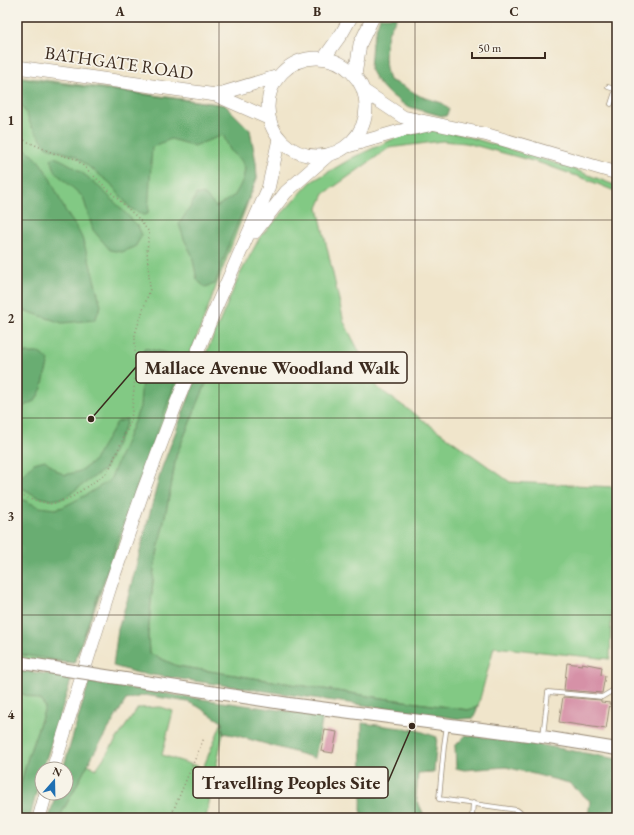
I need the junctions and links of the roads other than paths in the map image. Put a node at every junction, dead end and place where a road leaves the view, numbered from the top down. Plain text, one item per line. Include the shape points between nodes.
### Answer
1 (351, 17) edge
2 (373, 17) edge
3 (324, 58) junction
4 (17, 67) edge
5 (355, 75) junction
6 (279, 76) junction
7 (608, 87) dead end
8 (616, 89) edge
9 (364, 91) junction
10 (216, 95) junction
11 (611, 104) dead end
12 (268, 118) junction
13 (433, 124) junction
14 (279, 139) junction
15 (348, 146) junction
16 (327, 156) junction
17 (617, 173) edge
18 (244, 246) junction
19 (17, 662) edge
20 (617, 688) edge
21 (447, 725) junction
22 (543, 737) junction
23 (617, 749) edge
24 (56, 761) edge
25 (44, 801) edge
26 (473, 803) junction
27 (39, 818) edge
28 (472, 818) edge
29 (527, 818) edge

1 - 3 main road
2 - 5 main road via 360,44
3 - 5 main road via 340,63
3 - 6 main road via 304,60 288,67
4 - 10 main road, BATHGATE ROAD
5 - 9 main road
6 - 10 main road, BATHGATE ROAD
6 - 12 main road via 273,84 268,100
7 - 8 lane
8 - 11 lane
9 - 13 main road via 403,117
9 - 15 main road via 367,108 364,123
10 - 12 main road, BATHGATE ROAD
12 - 14 main road
13 - 15 main road
13 - 17 main road via 488,135
14 - 16 main road via 300,154
14 - 18 main road via 268,189
15 - 16 main road
16 - 18 main road via 286,192
18 - 24 main road via 179,397 142,494
19 - 21 main road, bridge via 289,704
20 - 22 lane via 602,697 548,692
21 - 22 main road
21 - 26 lane via 439,799
22 - 23 main road
25 - 27 main road
26 - 28 lane
26 - 29 lane via 517,810

